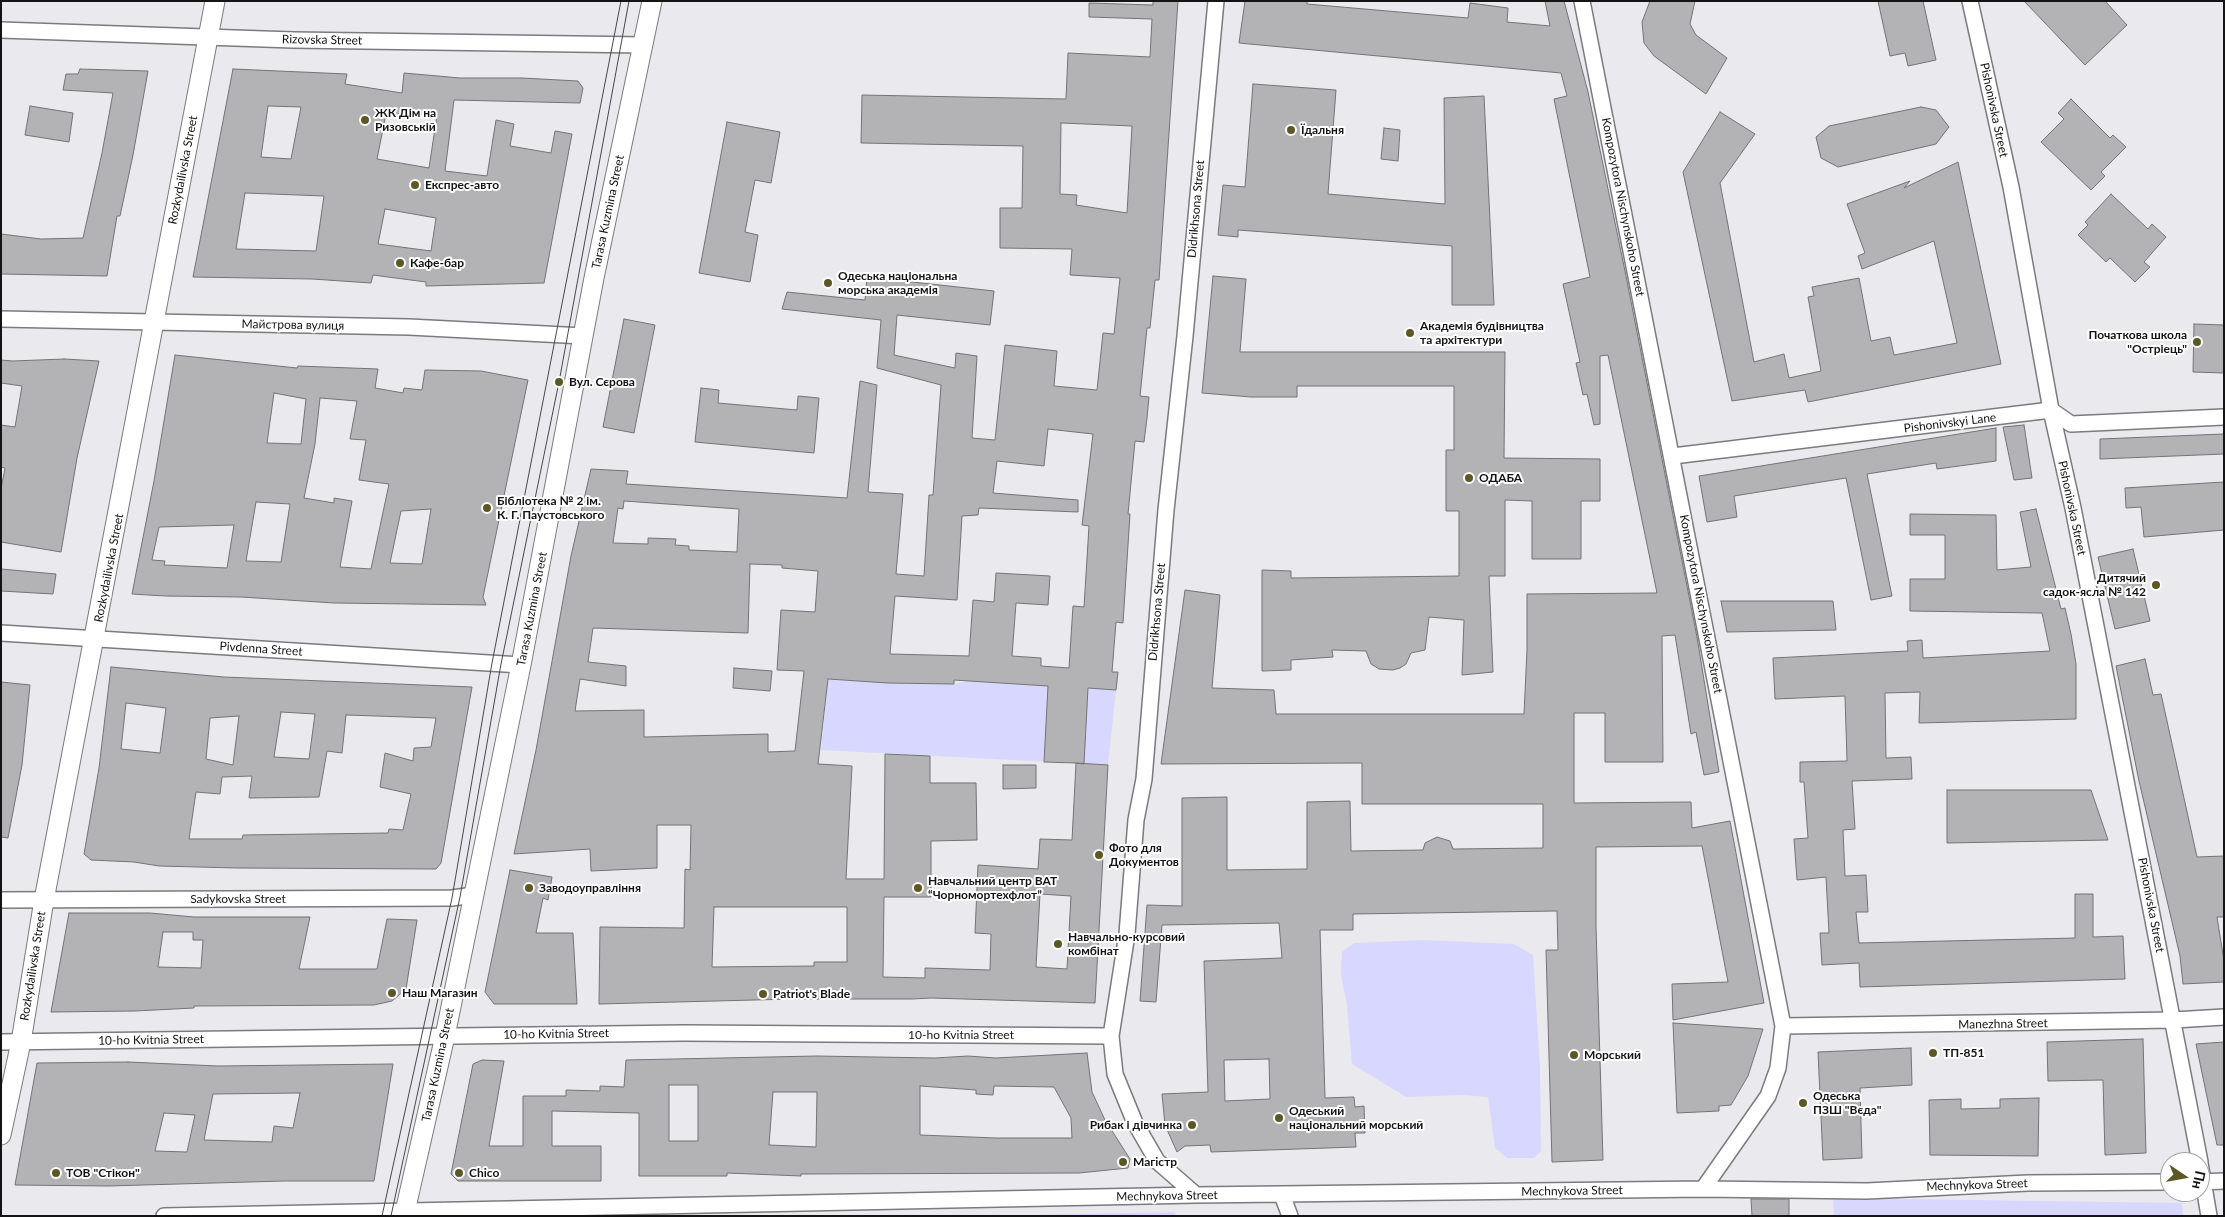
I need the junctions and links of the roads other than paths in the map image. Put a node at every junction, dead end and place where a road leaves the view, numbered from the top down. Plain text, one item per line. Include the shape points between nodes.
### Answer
1 (215, 1) edge
2 (652, 1) edge
3 (1216, 1) edge
4 (1582, 1) edge
5 (1970, 1) edge
6 (1, 30) edge
7 (208, 37) junction
8 (644, 45) junction
9 (1, 319) edge
10 (155, 322) junction
11 (584, 336) junction
12 (2051, 410) junction
13 (2224, 417) edge
14 (1673, 456) junction
15 (1, 633) edge
16 (96, 639) junction
17 (521, 666) junction
18 (474, 895) junction
19 (1, 900) edge
20 (44, 900) junction
21 (2224, 1017) edge
22 (2174, 1020) junction
23 (1783, 1026) junction
24 (445, 1036) junction
25 (1111, 1036) junction
26 (1, 1042) edge
27 (21, 1042) junction
28 (1, 1135) edge
29 (2198, 1152) edge
30 (2224, 1181) edge
31 (2160, 1182) edge
32 (2210, 1182) edge
33 (1703, 1189) junction
34 (1196, 1195) junction
35 (1282, 1195) junction
36 (2206, 1202) edge
37 (405, 1214) edge
38 (164, 1216) edge
39 (1290, 1216) edge
40 (2209, 1216) edge

1 - 7 street, Rozkydailivska Street
2 - 8 street, Tarasa Kuzmina Street
3 - 25 street, Didrikhsona Street via 1166,510 1144,778 1136,820 1127,934
4 - 14 street, Kompozytora Nischynskoho Street
5 - 12 street, Pishonivska Street via 2011,187
6 - 7 street, Rizovska Street
7 - 8 street, Rizovska Street
7 - 10 street, Rozkydailivska Street
8 - 11 street, Tarasa Kuzmina Street
9 - 10 street, Майстрова вулиця
10 - 11 street, Майстрова вулиця via 409,327
10 - 16 street, Rozkydailivska Street
11 - 17 street, Tarasa Kuzmina Street
12 - 13 street via 2071,424
12 - 14 street, Pishonivskyi Lane
12 - 22 street, Pishonivska Street
14 - 23 street, Kompozytora Nischynskoho Street
15 - 16 street, Pivdenna Street
16 - 17 street, Pivdenna Street
16 - 20 street, Rozkydailivska Street
17 - 18 street, Tarasa Kuzmina Street
18 - 20 street, Sadykovska Street via 452,898
18 - 24 street, Tarasa Kuzmina Street
19 - 20 street, Sadykovska Street
20 - 27 street, Rozkydailivska Street
21 - 22 street, Manezhna Street
22 - 23 street, Manezhna Street
22 - 29 street, Pishonivska Street
23 - 33 street, Kompozytora Nischynskoho Street via 1778,1068 1768,1096
24 - 25 street, 10-ho Kvitnia Street via 694,1033
24 - 27 street, 10-ho Kvitnia Street
24 - 37 street, Tarasa Kuzmina Street
25 - 34 street, Didrikhsona Street via 1115,1074 1135,1123 1157,1161
26 - 27 street, 10-ho Kvitnia Street
27 - 28 street, Rozkydailivska Street
30 - 32 street
31 - 33 street, Mechnykova Street via 2028,1183 1867,1190
33 - 35 street, Mechnykova Street
34 - 35 street, Mechnykova Street
34 - 37 street, Mechnykova Street
35 - 39 street
36 - 40 street, Pishonivska Street
37 - 38 street, Mechnykova Street

